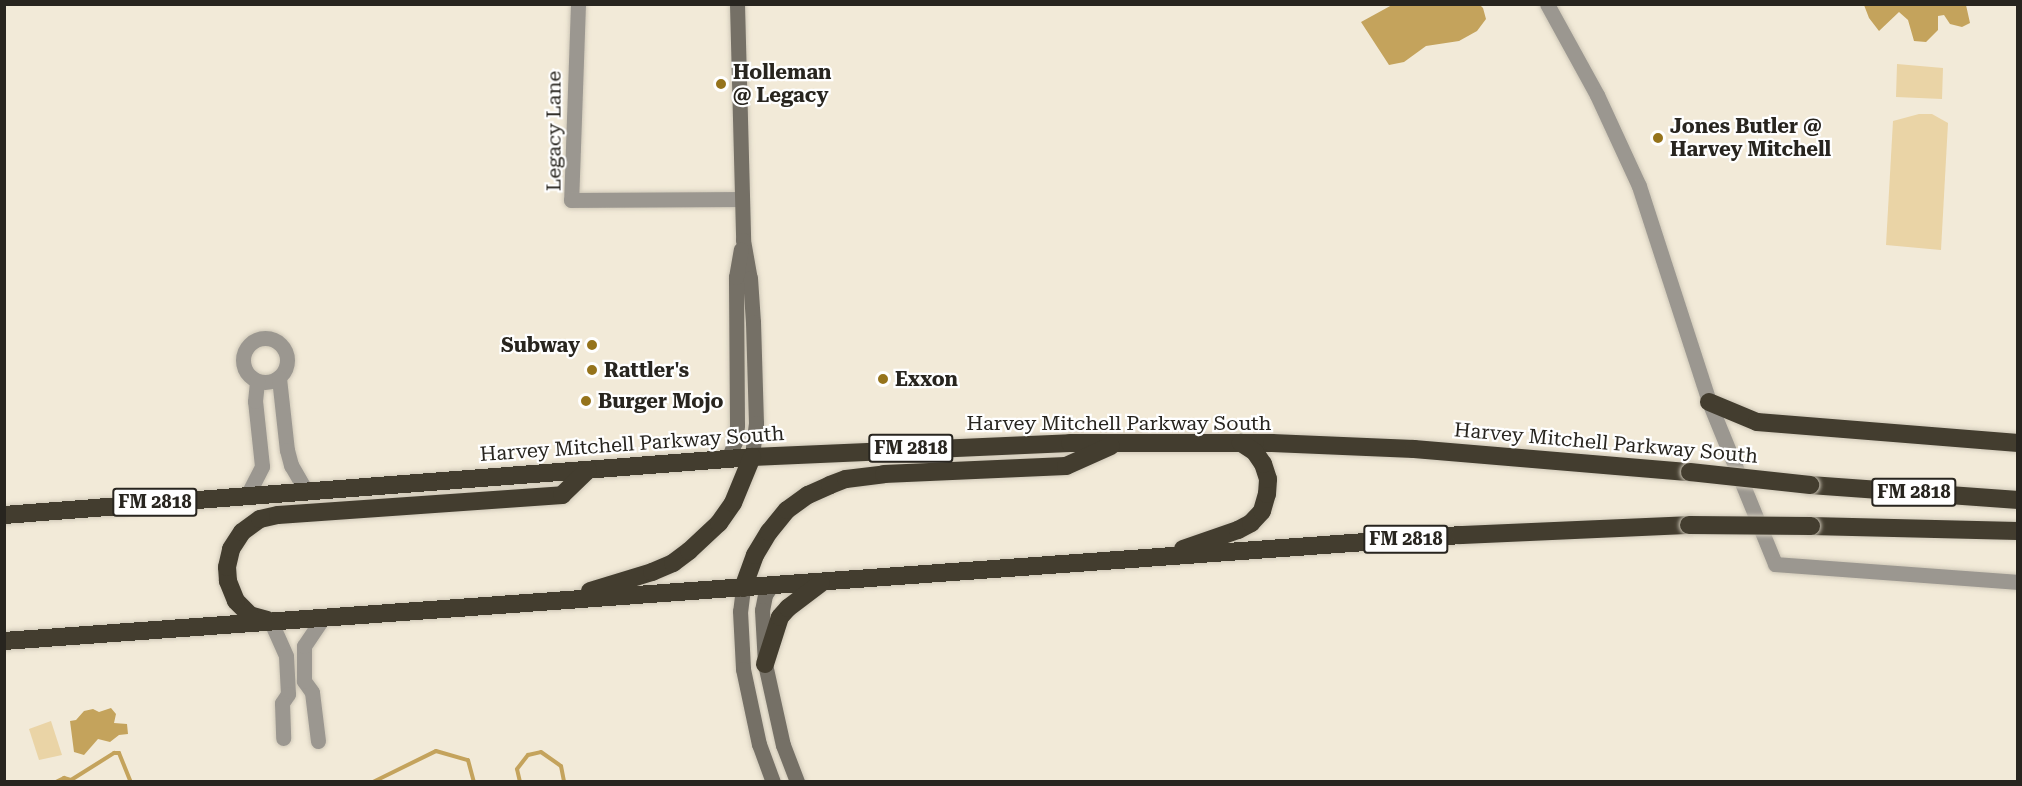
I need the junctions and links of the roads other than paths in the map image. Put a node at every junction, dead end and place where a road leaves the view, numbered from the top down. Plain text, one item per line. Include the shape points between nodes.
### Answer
1 (578, 4) edge
2 (737, 4) edge
3 (1547, 4) edge
4 (741, 199) junction
5 (743, 240) junction
6 (279, 378) junction
7 (257, 381) junction
8 (1709, 402) junction
9 (1118, 442) junction
10 (1241, 443) junction
11 (2018, 443) edge
12 (752, 457) junction
13 (728, 459) junction
14 (588, 470) junction
15 (306, 491) junction
16 (248, 494) junction
17 (2018, 500) edge
18 (4, 515) edge
19 (2018, 531) edge
20 (1158, 557) junction
21 (822, 582) junction
22 (2018, 582) edge
23 (771, 586) junction
24 (743, 588) junction
25 (547, 602) junction
26 (323, 618) junction
27 (271, 622) junction
28 (4, 641) edge
29 (765, 664) junction
30 (283, 738) dead end
31 (318, 741) dead end
32 (773, 782) edge
33 (796, 782) edge

1 - 4 street, Legacy Lane via 571,200
2 - 4 street
3 - 8 street via 1597,95 1639,186
4 - 5 street
5 - 12 street via 753,322 756,423
5 - 13 street via 736,277 737,425
6 - 7 street via 269,383
6 - 7 street via 287,362 282,346 273,339 261,338 243,352 242,364 247,375
6 - 15 street via 289,457
7 - 16 street via 255,400 262,466
8 - 11 highway via 1757,422
8 - 22 street via 1774,564
9 - 10 highway, Harvey Mitchell Parkway South / FM 2818
9 - 12 highway, Harvey Mitchell Parkway South / FM 2818
9 - 24 highway via 1066,466 884,474 830,484 787,510 754,555
10 - 17 highway, Harvey Mitchell Parkway South / FM 2818, bridge via 1414,449
10 - 20 highway via 1255,452 1263,464 1268,487 1262,511 1238,530
12 - 13 highway, Harvey Mitchell Parkway South / FM 2818
12 - 25 highway via 742,485 719,523 673,563 631,580
13 - 14 highway, Harvey Mitchell Parkway South / FM 2818
14 - 15 highway, Harvey Mitchell Parkway South / FM 2818
14 - 27 highway via 562,495 260,519 242,532 231,549 228,581 236,601 250,615
15 - 16 highway, Harvey Mitchell Parkway South / FM 2818
16 - 18 highway, Harvey Mitchell Parkway South / FM 2818
19 - 20 highway, FM 2818, bridge via 1689,525 1460,535
20 - 21 highway, FM 2818
21 - 23 highway, FM 2818
21 - 29 highway via 780,618
23 - 24 highway, FM 2818
23 - 29 street via 762,610
24 - 25 highway, FM 2818
24 - 32 street via 743,669 759,744
25 - 26 highway, FM 2818
26 - 27 highway, FM 2818
26 - 31 street via 304,646 304,681 312,692
27 - 28 highway, FM 2818
27 - 30 street via 286,656 288,694 282,703
29 - 33 street via 783,746

